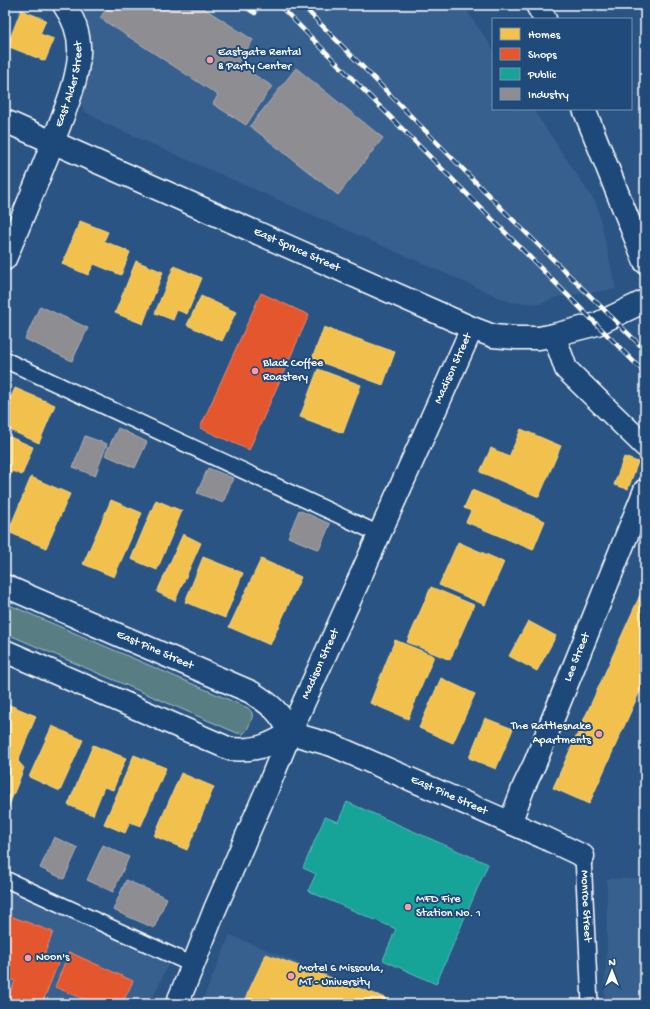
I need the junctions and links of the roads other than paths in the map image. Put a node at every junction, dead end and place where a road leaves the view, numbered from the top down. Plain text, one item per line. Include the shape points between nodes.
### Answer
1 (64, 5) edge
2 (537, 5) edge
3 (544, 18) edge
4 (584, 110) edge
5 (5, 121) edge
6 (53, 142) junction
7 (5, 259) edge
8 (645, 262) edge
9 (645, 301) edge
10 (472, 328) junction
11 (554, 335) junction
12 (5, 360) edge
13 (645, 446) edge
14 (645, 490) edge
15 (379, 534) junction
16 (5, 586) edge
17 (5, 651) edge
18 (290, 733) junction
19 (510, 823) junction
20 (583, 856) joint
21 (5, 879) edge
22 (194, 965) junction
23 (177, 1004) edge
24 (590, 1004) edge

1 - 6 street, East Alder Street via 78,33 79,54 72,88
2 - 3 street
4 - 8 street
5 - 6 street, East Spruce Street
6 - 7 street, East Alder Street
6 - 10 street, East Spruce Street
9 - 11 street, East Spruce Street via 597,324
10 - 11 street, East Spruce Street via 493,336 516,338
10 - 15 street, Madison Street
11 - 13 street via 566,369
12 - 15 lane
14 - 19 street, Lee Street
15 - 18 street, Madison Street
16 - 18 street, East Pine Street via 251,692 278,711
17 - 18 street via 230,749 260,748
18 - 19 street, East Pine Street via 332,746
18 - 22 street, Madison Street via 215,909
19 - 20 street, East Pine Street
20 - 24 lane, Monroe Street
21 - 22 lane
22 - 23 street, Madison Street

